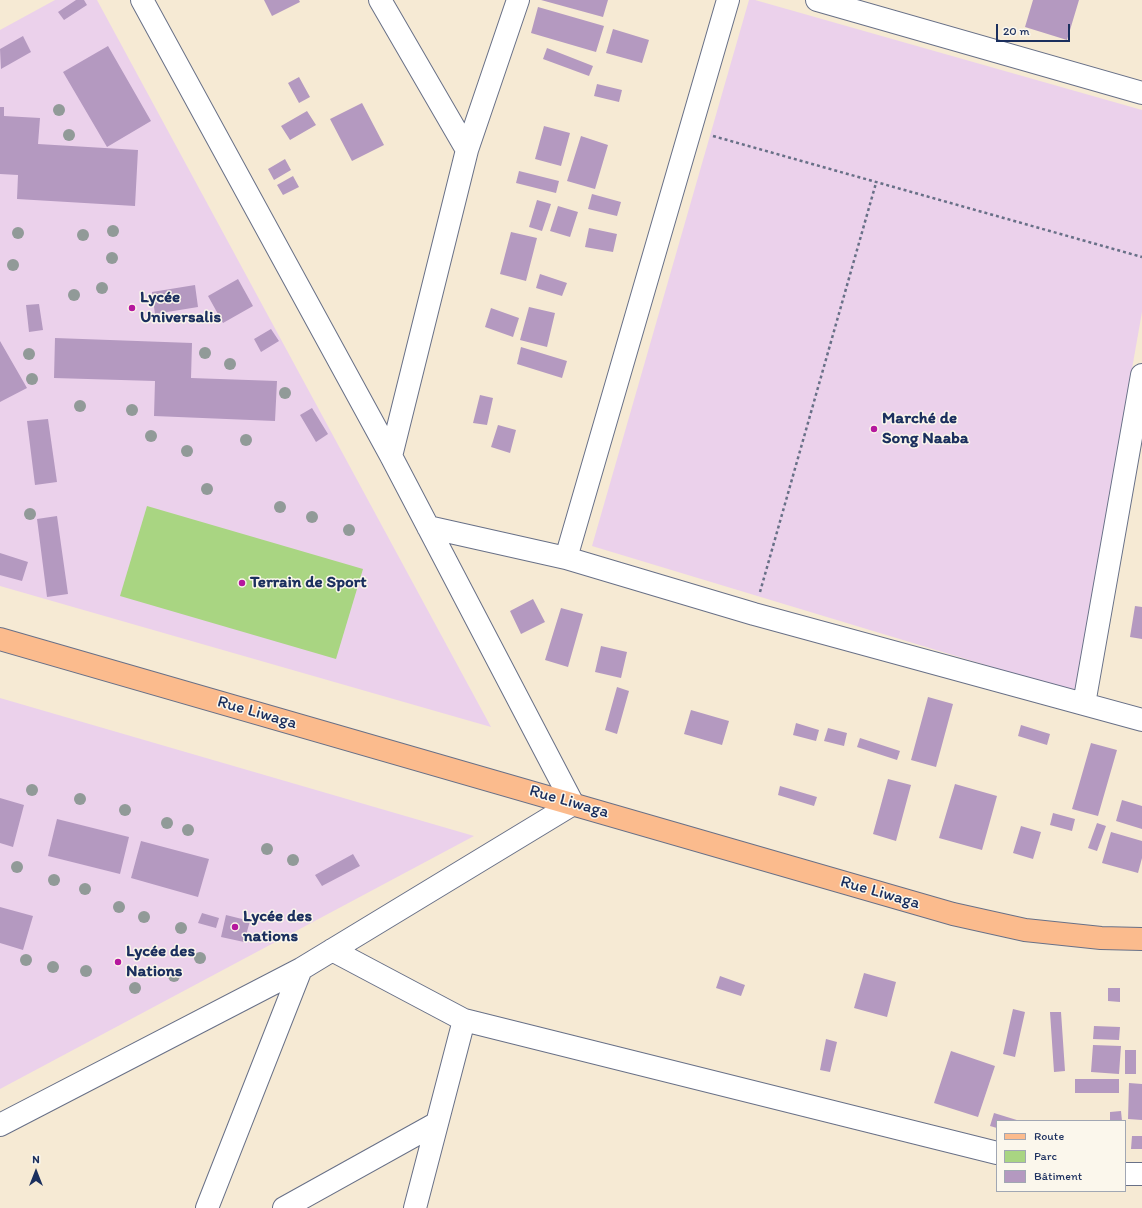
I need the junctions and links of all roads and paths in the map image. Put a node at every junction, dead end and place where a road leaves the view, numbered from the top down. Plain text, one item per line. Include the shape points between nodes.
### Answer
1 (142, 0) edge
2 (380, 0) edge
3 (518, 0) edge
4 (728, 0) edge
5 (817, 0) edge
6 (1142, 93) edge
7 (690, 130) junction
8 (467, 150) junction
9 (876, 183) junction
10 (1142, 258) edge
11 (1142, 375) edge
12 (391, 456) junction
13 (428, 527) junction
14 (566, 558) junction
15 (754, 614) junction
16 (0, 639) edge
17 (1084, 704) junction
18 (1142, 720) edge
19 (573, 804) junction
20 (1142, 939) edge
21 (332, 950) junction
22 (301, 969) junction
23 (464, 1020) junction
24 (437, 1123) junction
25 (0, 1125) edge
26 (996, 1153) edge
27 (1126, 1174) edge
28 (1142, 1174) edge
29 (207, 1208) edge
30 (284, 1208) edge
31 (415, 1208) edge

1 - 12 street
2 - 8 street
3 - 8 street
4 - 7 street
5 - 6 street
7 - 9 path
7 - 14 street
8 - 12 street
9 - 10 path
9 - 15 path
11 - 17 street
12 - 13 street
13 - 14 street
13 - 19 street
14 - 15 street
15 - 17 street
16 - 19 main road, Rue Liwaga
17 - 18 street
19 - 20 main road, Rue Liwaga via 952,914 1025,930 1101,938
19 - 21 street
21 - 22 street
21 - 23 street
22 - 25 street
22 - 29 street
23 - 24 street
23 - 26 street
24 - 30 street
24 - 31 street
27 - 28 street

